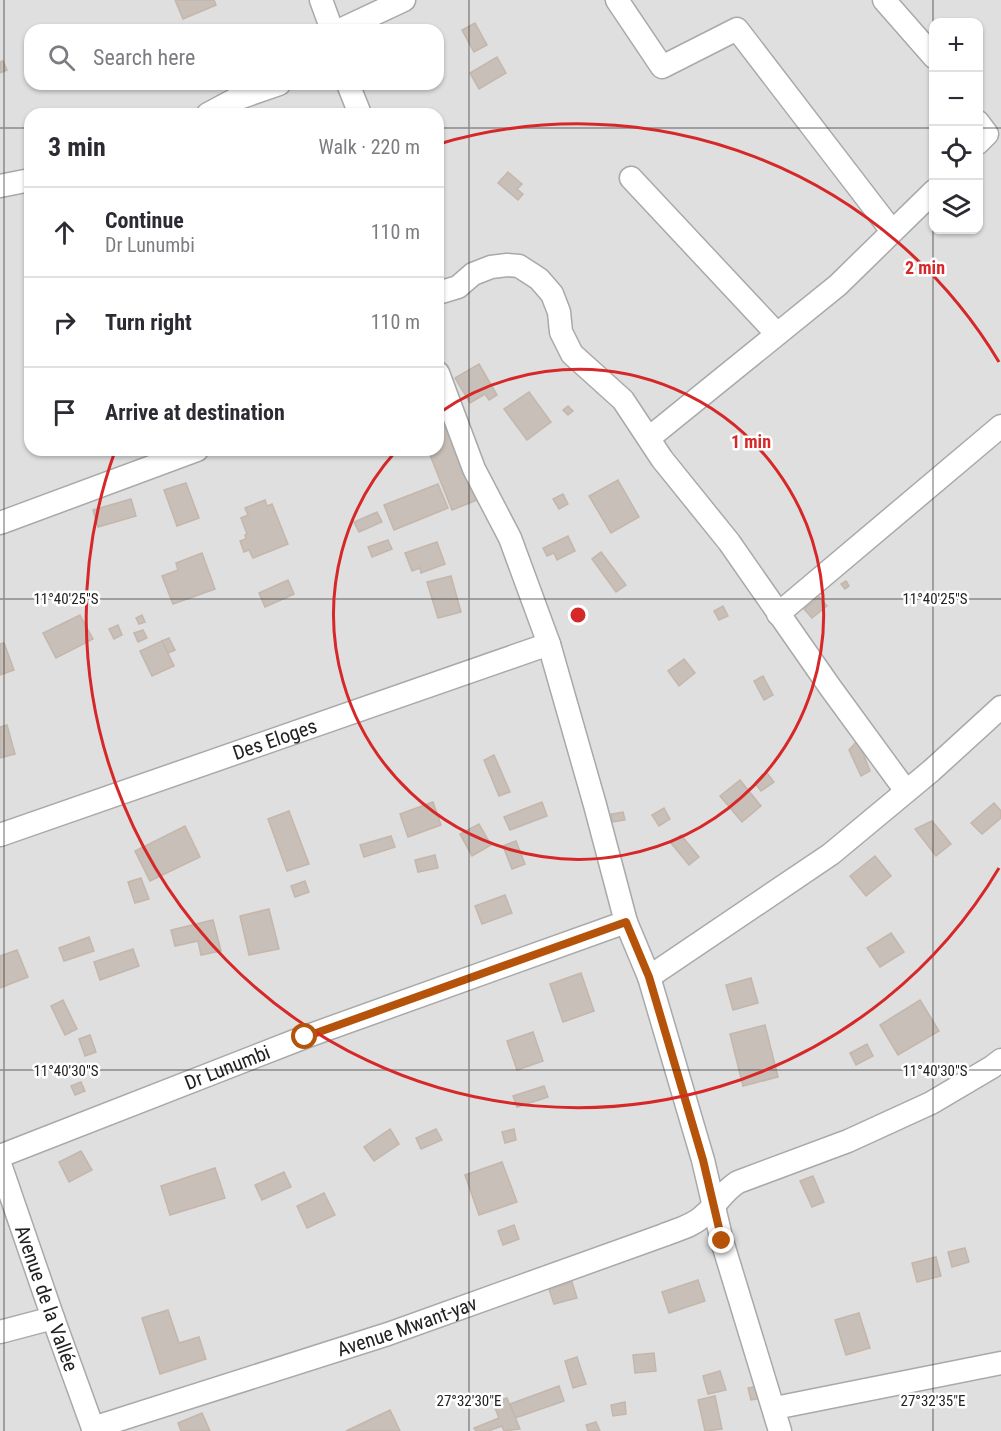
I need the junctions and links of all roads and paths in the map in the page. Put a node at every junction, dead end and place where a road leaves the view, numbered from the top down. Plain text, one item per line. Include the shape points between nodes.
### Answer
1 (321, 0) edge
2 (404, 0) edge
3 (617, 0) edge
4 (884, 0) edge
5 (330, 24) edge
6 (353, 24) edge
7 (929, 52) edge
8 (262, 90) edge
9 (350, 90) edge
10 (219, 108) edge
11 (358, 108) edge
12 (631, 178) dead end
13 (24, 181) edge
14 (0, 186) edge
15 (929, 195) edge
16 (892, 231) junction
17 (444, 290) edge
18 (777, 334) junction
19 (444, 389) edge
20 (1001, 426) edge
21 (649, 438) junction
22 (181, 456) edge
23 (0, 523) edge
24 (778, 614) junction
25 (549, 644) junction
26 (1001, 707) edge
27 (906, 791) junction
28 (0, 835) edge
29 (626, 922) junction
30 (649, 977) junction
31 (1001, 1060) edge
32 (0, 1155) edge
33 (0, 1164) edge
34 (712, 1205) junction
35 (52, 1318) junction
36 (0, 1332) edge
37 (1001, 1363) edge
38 (775, 1408) junction
39 (94, 1430) edge
40 (780, 1431) edge

1 - 5 street
2 - 6 street
3 - 16 street via 662,67 737,29
4 - 7 street
8 - 10 street
9 - 11 street
12 - 18 street
13 - 14 street
15 - 16 street
16 - 18 street via 838,285
17 - 21 street via 458,287 473,274 507,265 519,266 539,279 552,294 561,332 572,354 623,400
18 - 21 street
19 - 25 street via 474,469 510,538
20 - 24 street
21 - 24 street via 729,542
22 - 23 street
24 - 27 street
25 - 28 street, Des Eloges
25 - 29 street
26 - 27 street
27 - 30 street via 831,854
29 - 30 street
29 - 32 street, Dr Lunumbi via 305,1037
30 - 34 street via 700,1149
31 - 34 street, Avenue Mwant-yav via 921,1108 848,1141 738,1182
33 - 35 street, Avenue de la Vallée
34 - 38 street
34 - 39 street, Avenue Mwant-yav via 698,1220 631,1247 388,1334
35 - 36 street
35 - 39 street, Avenue de la Vallée
37 - 38 street
38 - 40 street

